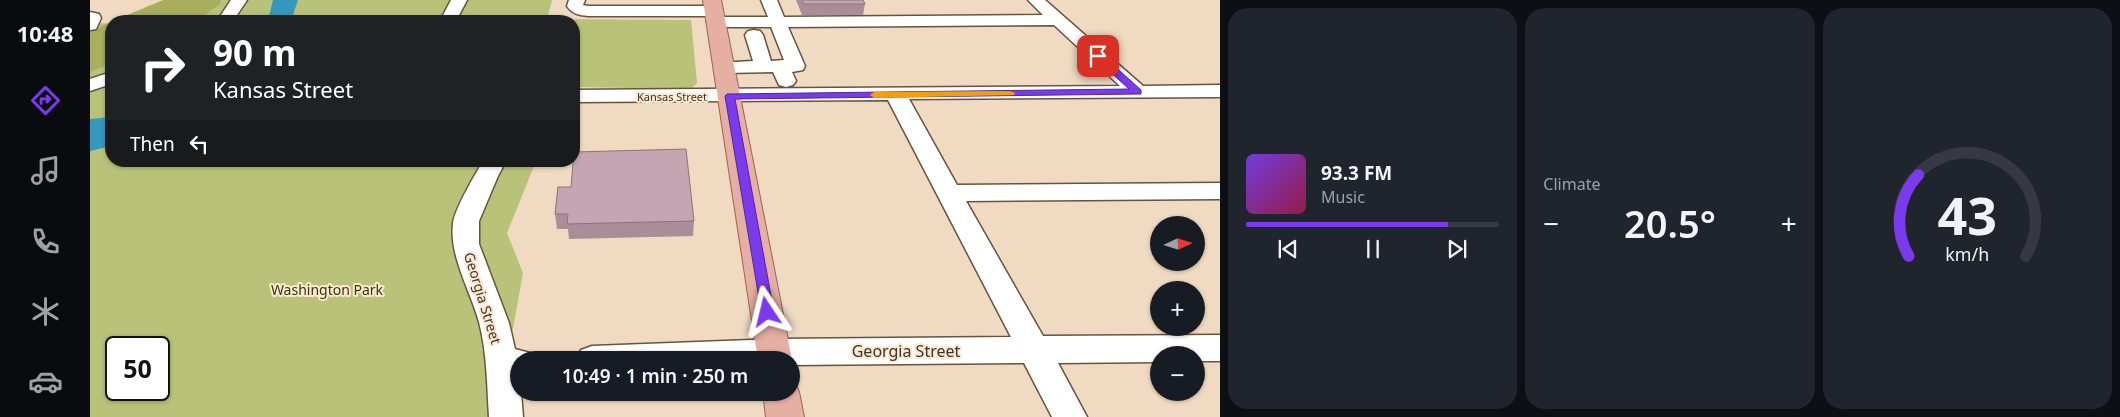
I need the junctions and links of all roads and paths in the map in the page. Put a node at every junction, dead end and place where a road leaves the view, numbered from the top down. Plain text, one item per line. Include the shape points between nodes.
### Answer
1 (239, 0) edge
2 (459, 0) edge
3 (576, 0) edge
4 (769, 0) edge
5 (1036, 0) edge
6 (673, 5) edge
7 (229, 15) edge
8 (451, 15) edge
9 (90, 17) edge
10 (715, 17) edge
11 (1058, 20) junction
12 (90, 25) edge
13 (780, 28) junction
14 (754, 35) junction
15 (724, 67) junction
16 (772, 67) junction
17 (105, 80) edge
18 (90, 85) edge
19 (1220, 91) edge
20 (1138, 92) junction
21 (896, 95) junction
22 (580, 96) edge
23 (730, 96) junction
24 (791, 96) junction
25 (491, 167) edge
26 (1220, 190) edge
27 (949, 193) junction
28 (1220, 348) edge
29 (1034, 350) junction
30 (773, 351) edge
31 (800, 355) edge
32 (510, 362) edge
33 (510, 375) edge
34 (782, 401) edge
35 (506, 417) edge
36 (785, 417) edge
37 (1070, 417) edge

1 - 7 street
2 - 8 street
3 - 6 street via 575,6 588,11
4 - 13 street
5 - 11 street
6 - 10 street
9 - 12 street via 93,18
10 - 13 street
10 - 14 street
10 - 15 main road
11 - 13 street
11 - 20 street
13 - 14 street
13 - 16 street via 796,66
14 - 16 street
15 - 16 street
15 - 23 main road
16 - 24 street
17 - 18 street
19 - 20 street, Kansas Street
20 - 21 street, Kansas Street
21 - 24 street, Kansas Street
21 - 27 street
22 - 23 street, Kansas Street
23 - 24 street, Kansas Street
23 - 30 main road
25 - 32 street, Georgia Street via 466,221 466,244
26 - 27 street
27 - 29 street
28 - 29 street, Georgia Street
29 - 31 street, Georgia Street
29 - 37 street
33 - 35 street, Georgia Street
34 - 36 main road

